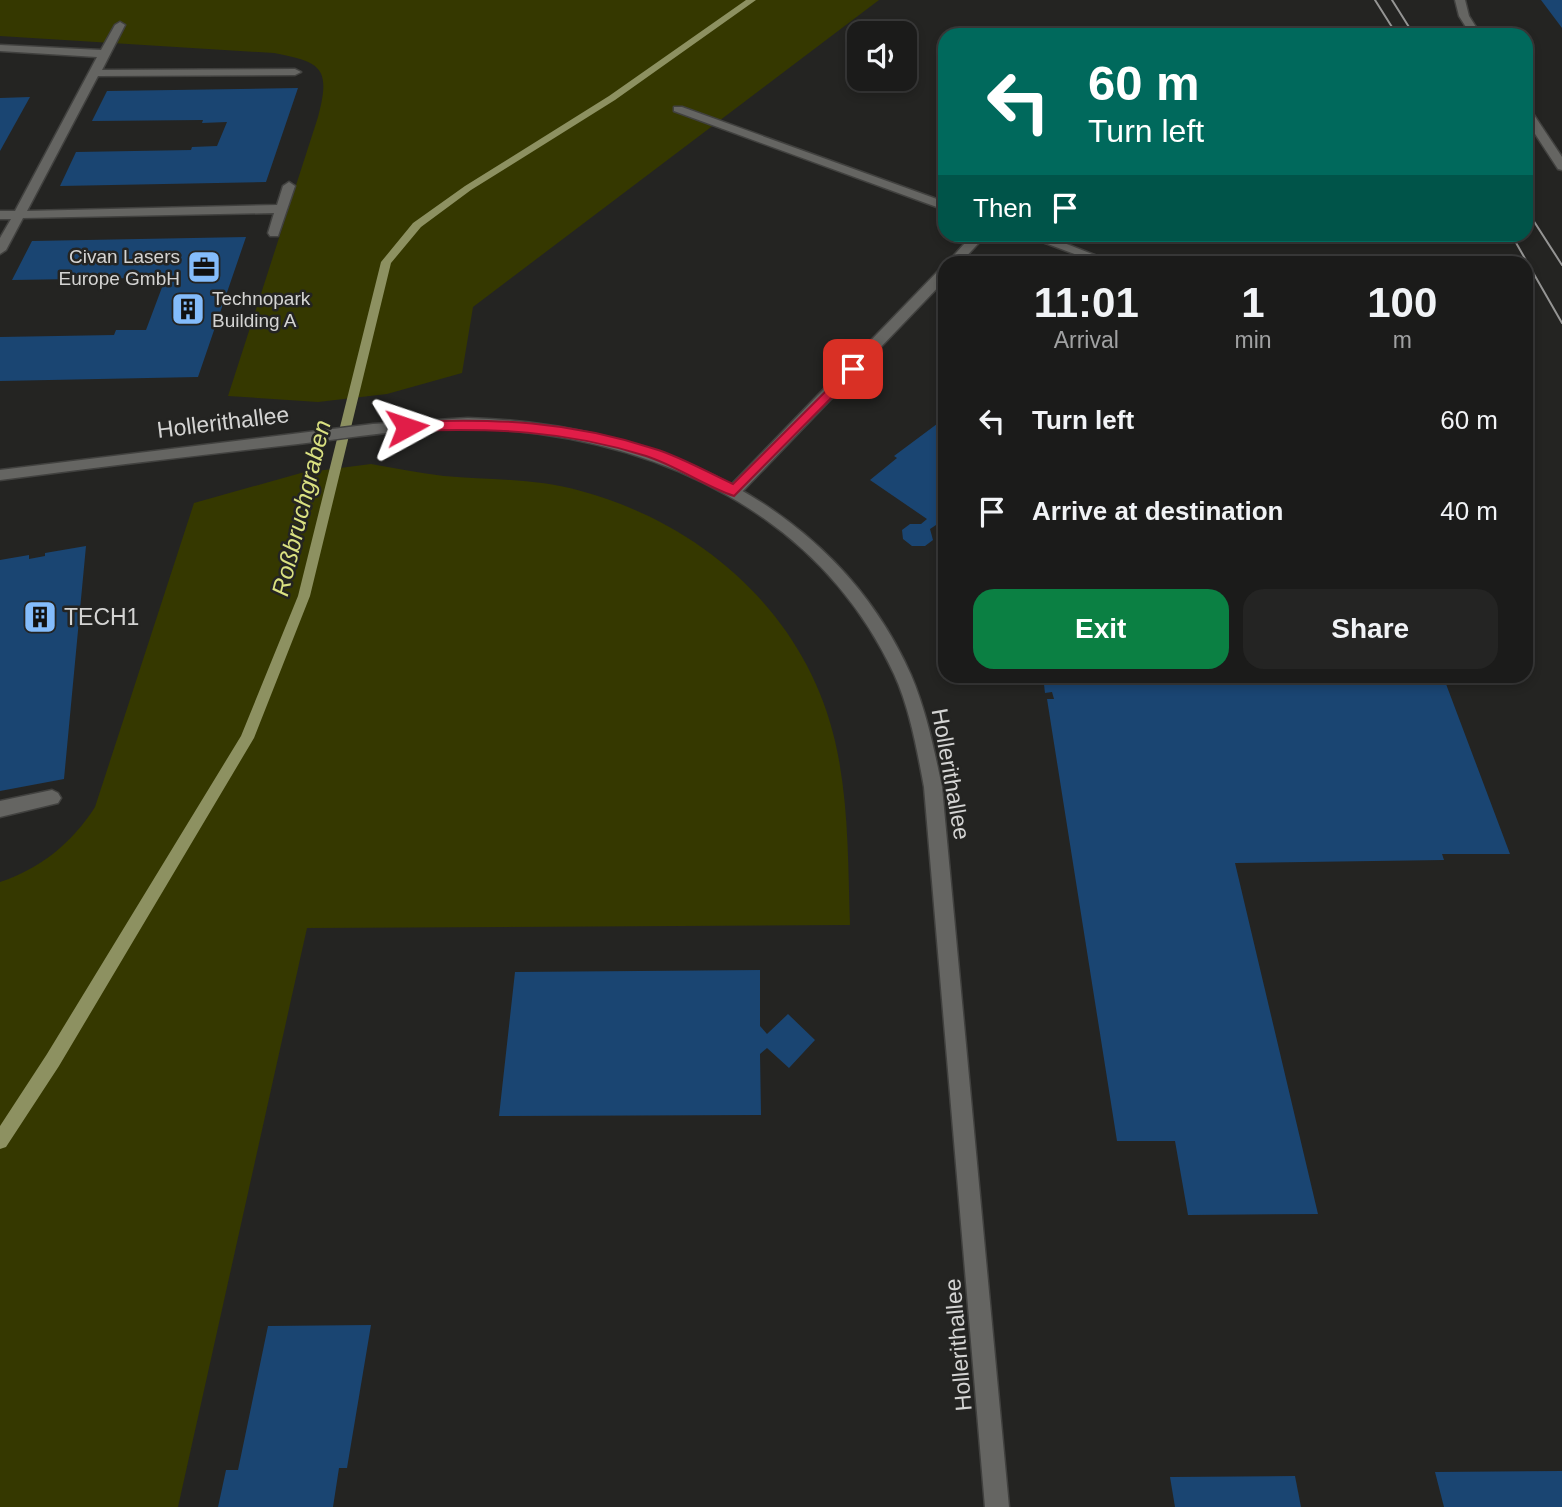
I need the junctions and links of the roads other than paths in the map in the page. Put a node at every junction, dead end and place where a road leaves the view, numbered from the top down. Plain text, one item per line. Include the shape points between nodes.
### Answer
1 (1460, 0) edge
2 (120, 25) dead end
3 (1472, 28) edge
4 (0, 48) edge
5 (105, 54) junction
6 (295, 72) dead end
7 (94, 73) junction
8 (678, 109) dead end
9 (1533, 122) edge
10 (1562, 166) edge
11 (289, 186) dead end
12 (938, 203) edge
13 (282, 209) junction
14 (19, 214) junction
15 (0, 215) edge
16 (274, 233) dead end
17 (973, 242) edge
18 (1050, 242) edge
19 (0, 250) edge
20 (960, 256) edge
21 (1090, 256) edge
22 (938, 279) edge
23 (0, 475) edge
24 (734, 491) junction
25 (52, 798) dead end
26 (0, 809) edge
27 (997, 1507) edge

1 - 3 street
2 - 5 street
4 - 5 street
5 - 7 street
6 - 7 street
7 - 14 street
8 - 12 street
9 - 10 street
11 - 13 street
13 - 14 street
13 - 16 street
14 - 15 street
14 - 19 street
17 - 20 street
18 - 21 street
22 - 24 street
23 - 24 street, Hollerithallee via 329,434 454,423 506,424 574,432 653,453
24 - 27 street, Hollerithallee via 788,527 841,578 884,638 918,721 936,810
25 - 26 street

